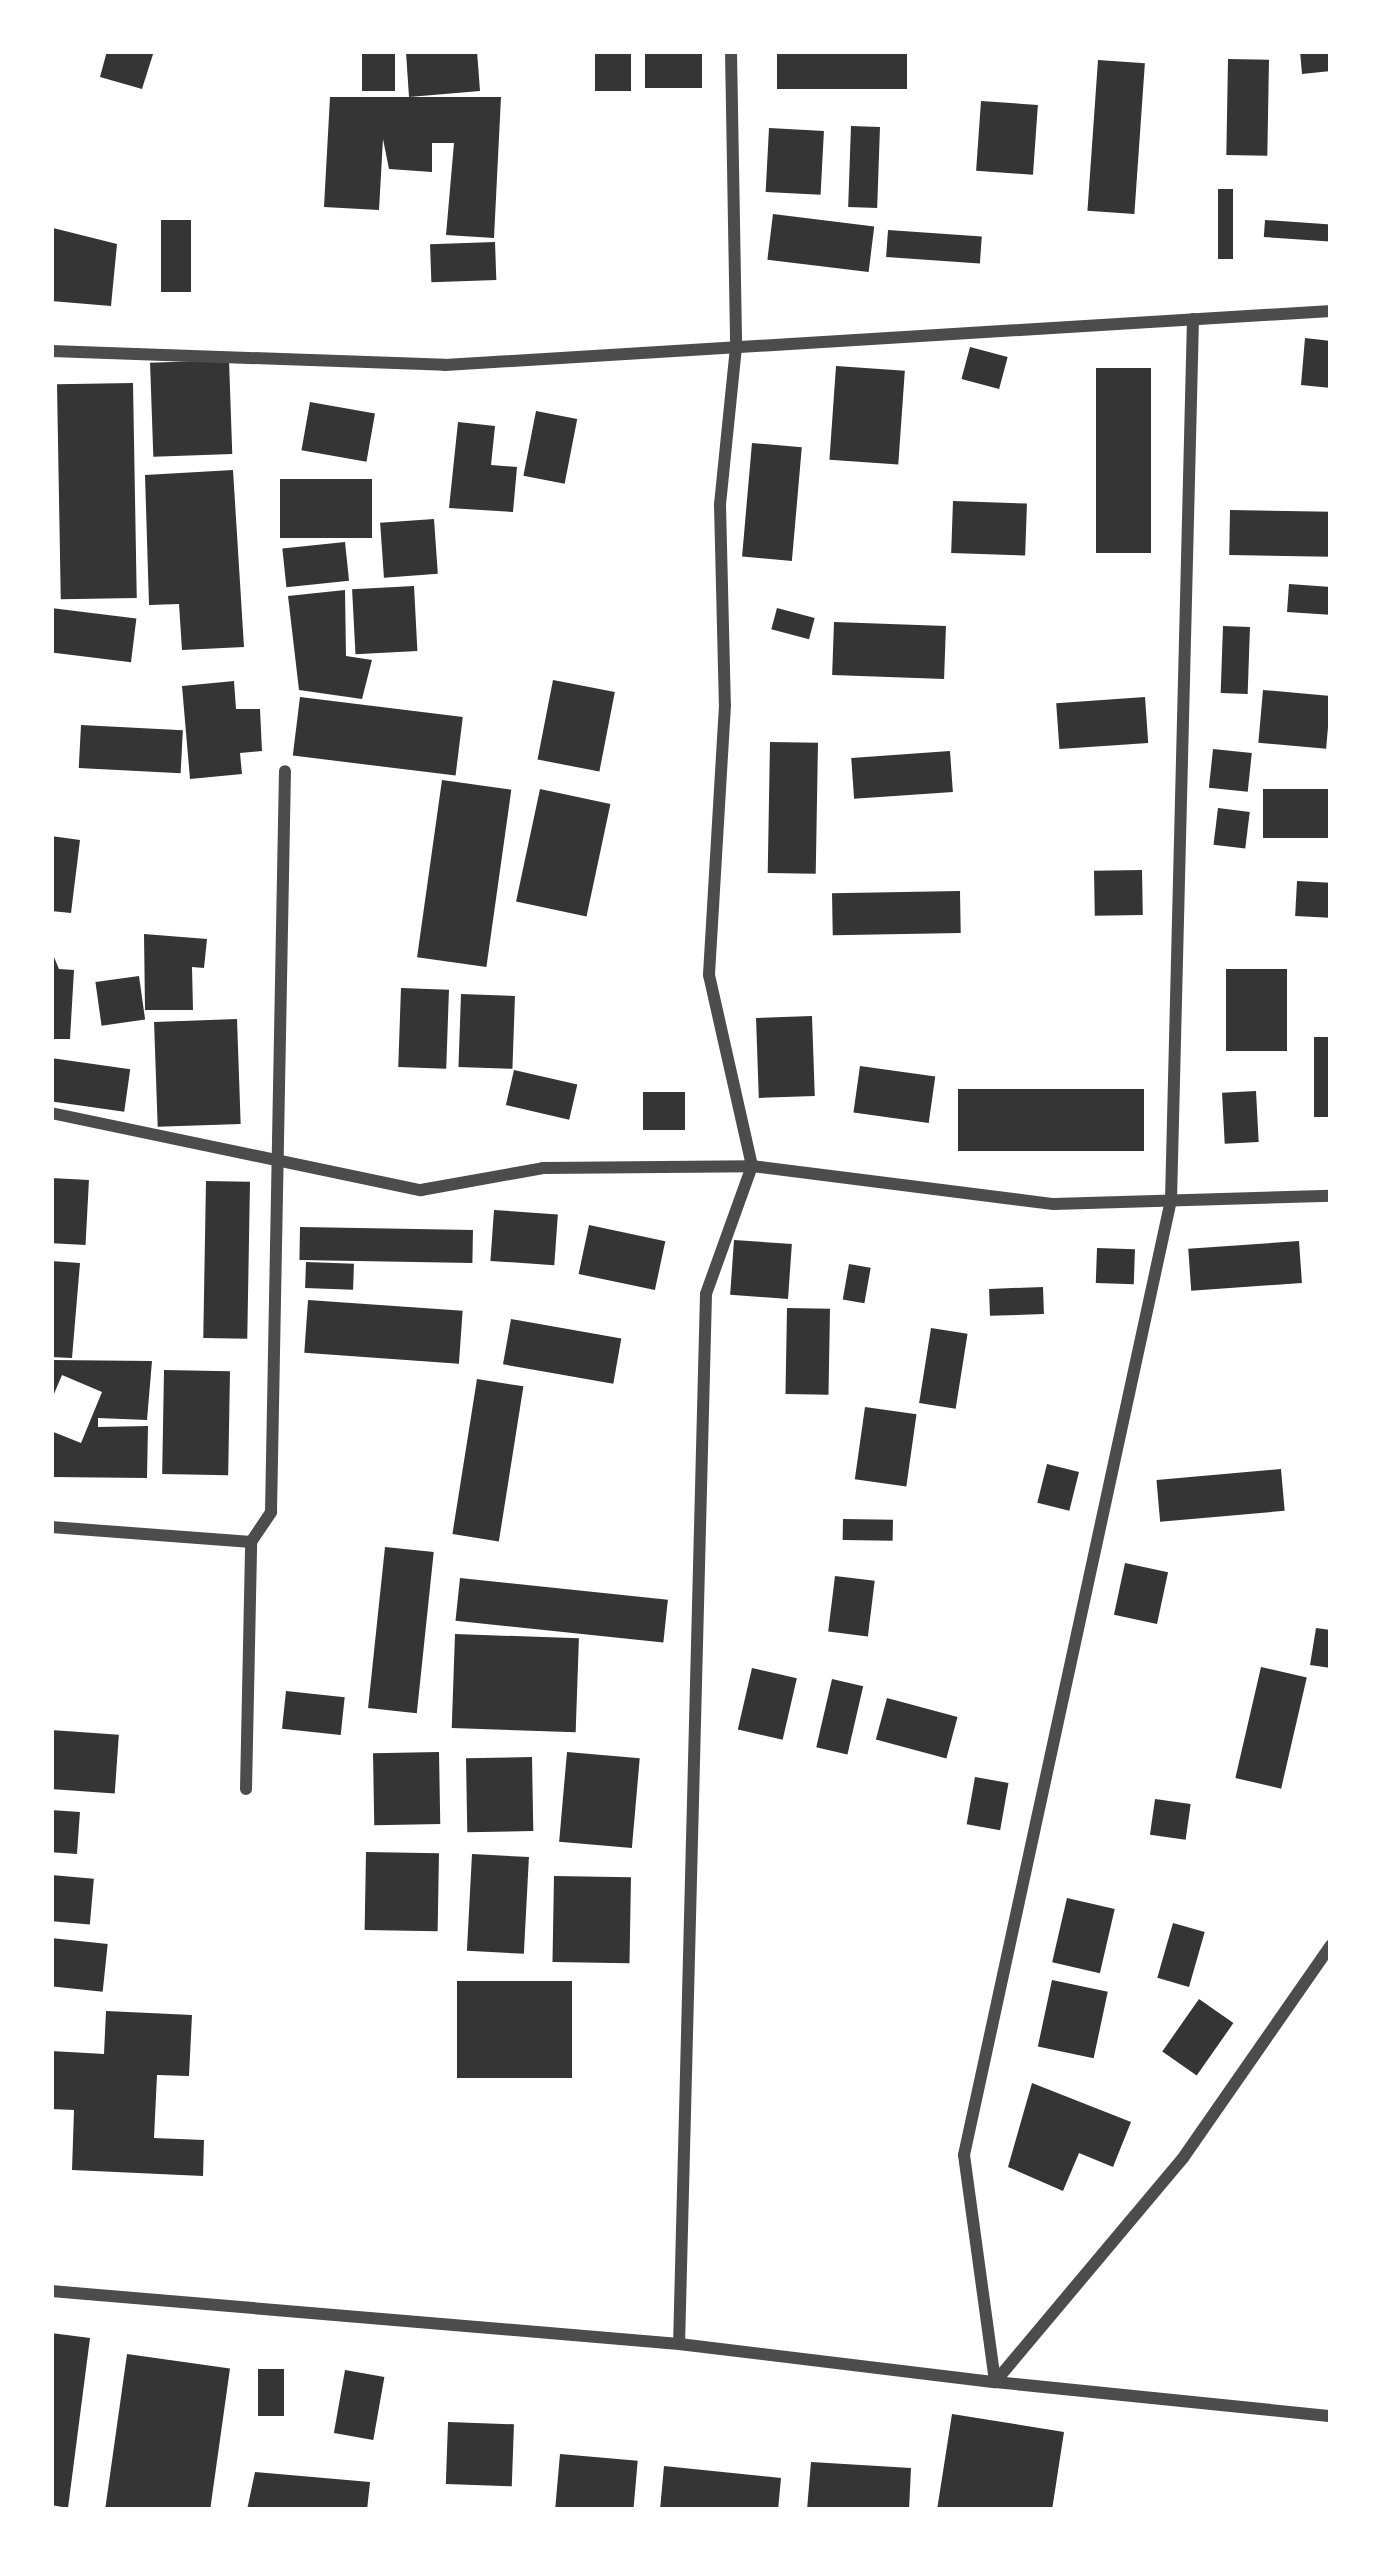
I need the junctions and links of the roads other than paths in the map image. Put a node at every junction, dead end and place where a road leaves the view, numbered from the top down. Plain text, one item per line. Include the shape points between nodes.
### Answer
1 (730, 51) edge
2 (1331, 311) edge
3 (1193, 319) junction
4 (736, 347) junction
5 (51, 351) edge
6 (285, 771) dead end
7 (51, 1113) edge
8 (285, 1158) junction
9 (752, 1166) junction
10 (1331, 1196) edge
11 (1172, 1200) junction
12 (51, 1527) edge
13 (251, 1542) junction
14 (246, 1790) dead end
15 (1331, 1945) edge
16 (51, 2291) edge
17 (680, 2344) junction
18 (994, 2382) junction
19 (1331, 2416) edge

1 - 4 street
2 - 3 street
3 - 4 street
3 - 11 street
4 - 5 street via 445,365
4 - 9 street via 720,505 725,705 709,975
6 - 8 street via 273,1043
7 - 8 street
8 - 9 street via 422,1190 543,1168
8 - 13 street via 271,1512
9 - 11 street via 1054,1204
9 - 17 street via 706,1294
10 - 11 street
11 - 18 street via 964,2156
12 - 13 street
13 - 14 street
15 - 18 street via 1183,2158
16 - 17 street
17 - 18 street
18 - 19 street

